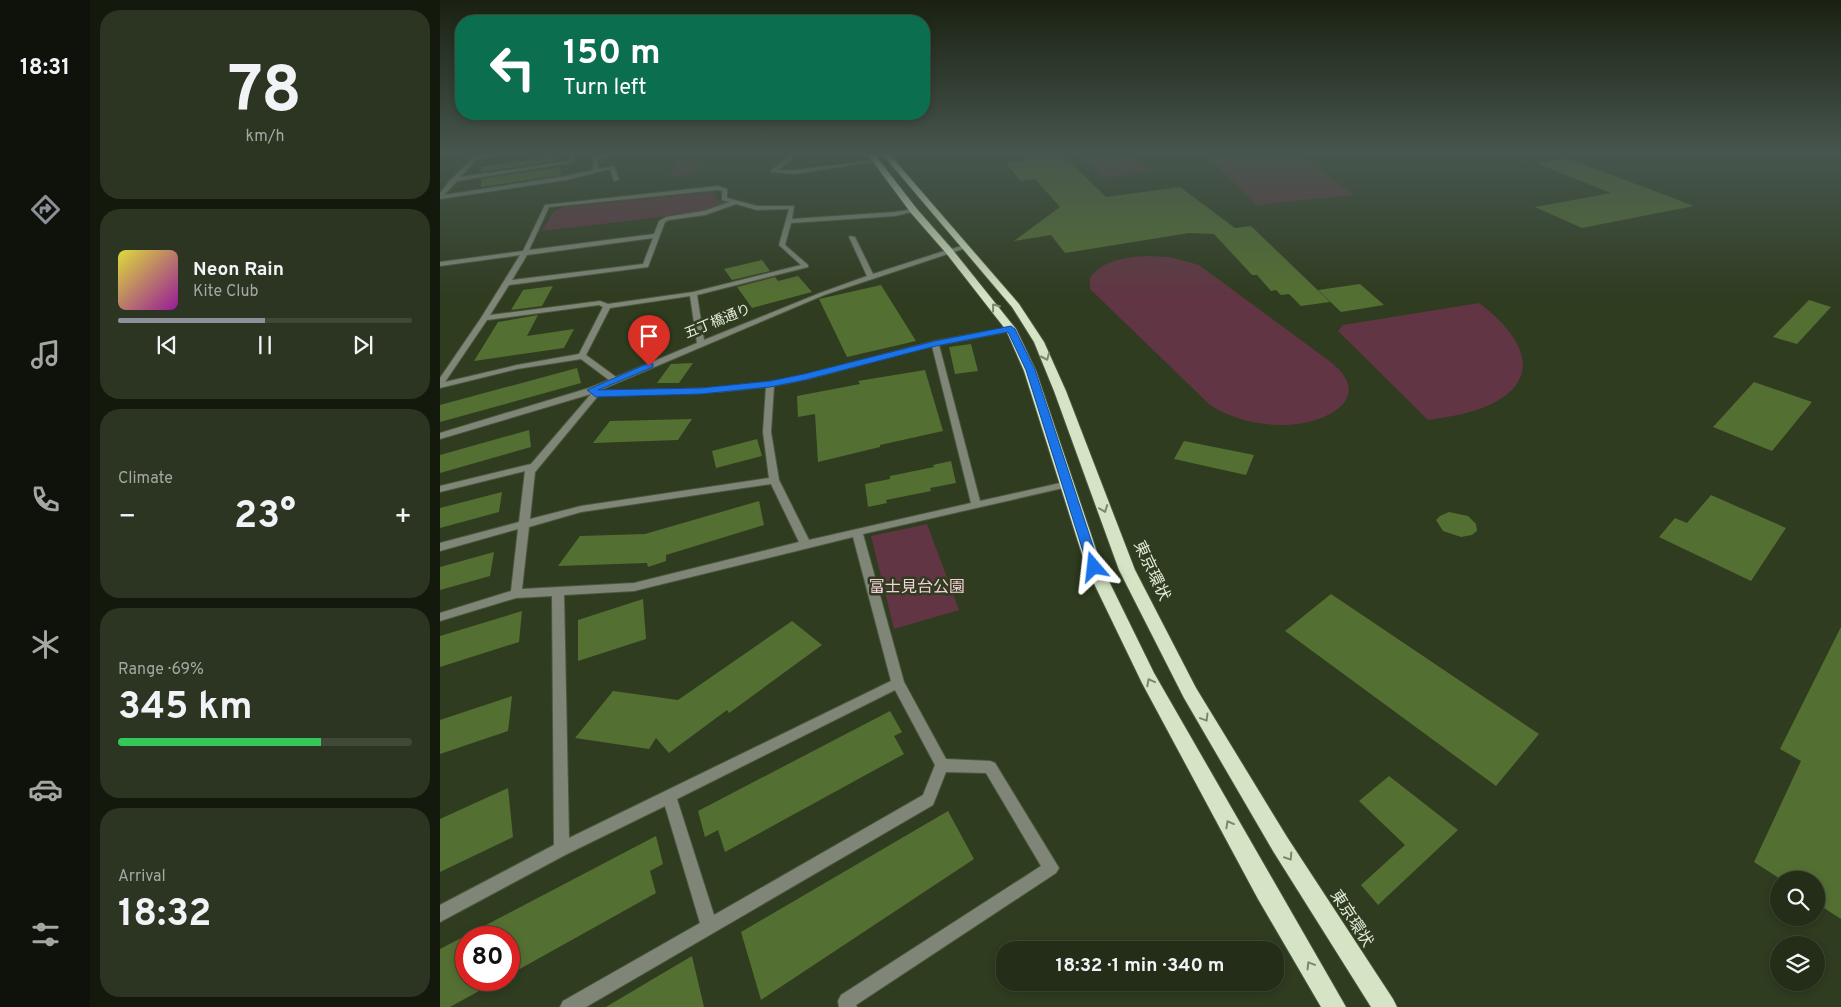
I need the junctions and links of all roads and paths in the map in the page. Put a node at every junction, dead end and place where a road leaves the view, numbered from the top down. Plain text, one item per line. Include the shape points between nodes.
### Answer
1 (585, 202) edge
2 (736, 202) joint
3 (908, 202) edge
4 (922, 202) edge
5 (914, 211) junction
6 (788, 221) junction
7 (655, 236) junction
8 (852, 237) dead end
9 (966, 247) junction
10 (949, 251) junction
11 (525, 253) junction
12 (440, 264) edge
13 (871, 277) junction
14 (506, 284) junction
15 (693, 294) junction
16 (607, 306) junction
17 (485, 318) junction
18 (1011, 329) junction
19 (935, 343) junction
20 (701, 344) junction
21 (582, 356) junction
22 (615, 380) junction
23 (770, 384) junction
24 (440, 385) edge
25 (594, 392) junction
26 (440, 436) edge
27 (535, 466) junction
28 (774, 480) junction
29 (1069, 484) junction
30 (440, 489) edge
31 (976, 504) junction
32 (524, 524) junction
33 (857, 532) junction
34 (806, 545) junction
35 (440, 547) edge
36 (558, 592) junction
37 (516, 594) junction
38 (440, 617) edge
39 (898, 682) junction
40 (942, 765) junction
41 (669, 796) junction
42 (562, 849) junction
43 (440, 914) edge
44 (709, 926) junction
45 (569, 1007) edge
46 (848, 1007) edge
47 (1334, 1007) edge
48 (1385, 1007) edge

1 - 11 street via 547,206
2 - 6 street via 757,208 792,207
2 - 7 street via 705,213 662,220
3 - 5 highway
4 - 9 highway, 東京環状
5 - 6 street
5 - 10 highway
6 - 15 street via 782,245 806,266
7 - 11 street
7 - 14 street via 646,266
8 - 13 street
9 - 10 street, 五丁橋通り
9 -> 48 highway, 東京環状 via 1016,306 1038,342 1128,570 1190,693 1280,844
10 - 13 street, 五丁橋通り
18 -> 10 highway
11 - 12 street
11 - 14 street
13 - 20 street, 五丁橋通り
14 - 17 street
15 - 16 street
15 - 20 street
16 - 17 street via 600,303
16 - 21 street
17 - 24 street
18 - 19 street
18 - 29 highway via 1030,370
19 - 23 street
19 - 31 street
20 - 22 street, 五丁橋通り
21 - 22 street
21 - 24 street
22 - 25 street, 五丁橋通り
23 - 25 street via 718,390
23 - 28 street via 768,432
25 - 26 street, 五丁橋通り
25 - 27 street
27 - 30 street
27 - 32 street via 530,471
28 - 32 street via 581,509
28 - 34 street
29 - 31 street
47 -> 29 highway via 1148,678 1094,567
31 - 33 street
32 - 35 street
32 - 37 street
33 - 34 street
33 - 39 street
34 - 36 street via 634,588
36 - 37 street
36 - 42 street
37 - 38 street
39 - 40 street
39 - 41 street
40 - 44 street via 928,800
40 - 46 street via 990,767 1051,868 847,1001
41 - 42 street
41 - 44 street
42 - 43 street
44 - 45 street

